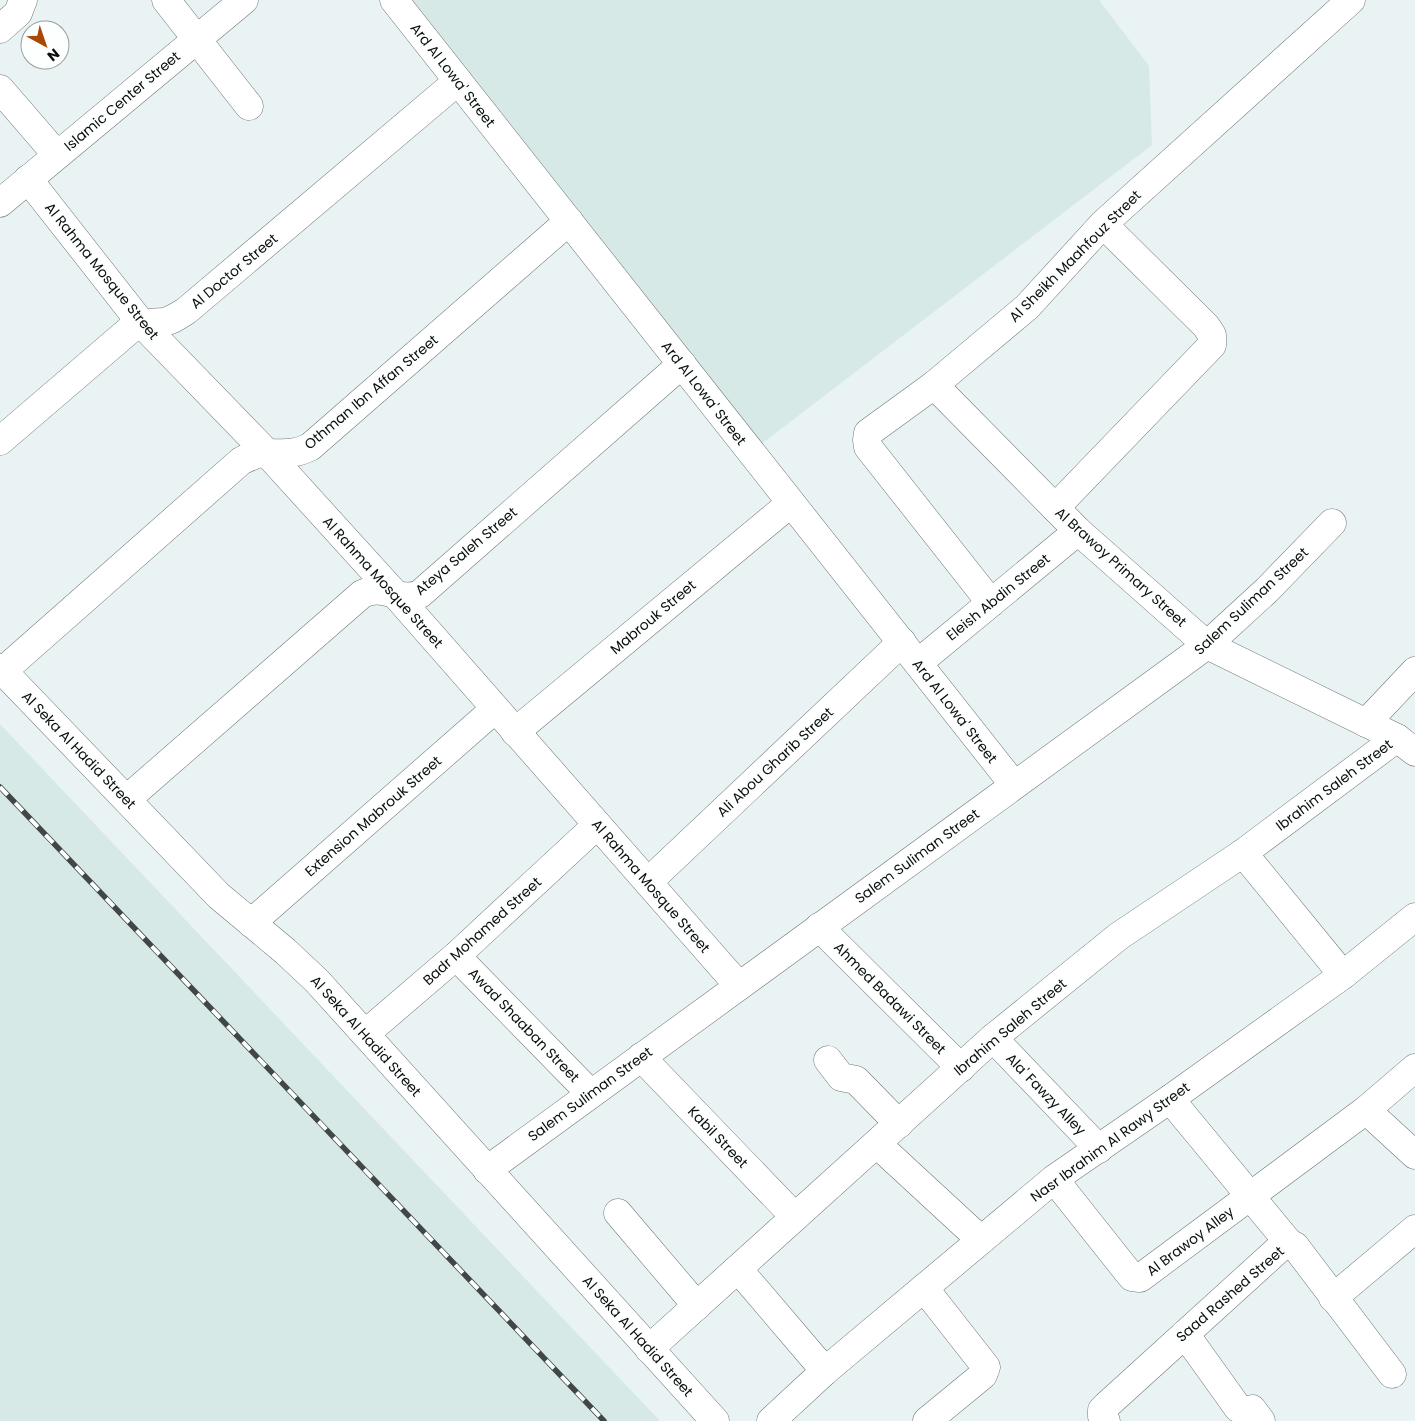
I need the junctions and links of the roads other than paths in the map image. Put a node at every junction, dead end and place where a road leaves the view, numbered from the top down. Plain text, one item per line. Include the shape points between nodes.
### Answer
1 (23, 0) edge
2 (166, 0) edge
3 (244, 0) edge
4 (394, 0) edge
5 (1351, 0) edge
6 (0, 29) edge
7 (197, 39) junction
8 (458, 81) junction
9 (0, 89) edge
10 (249, 106) dead end
11 (57, 155) junction
12 (28, 179) junction
13 (0, 203) edge
14 (569, 221) junction
15 (1103, 224) junction
16 (141, 323) junction
17 (682, 364) junction
18 (934, 385) junction
19 (0, 441) edge
20 (267, 452) junction
21 (791, 503) junction
22 (1056, 508) junction
23 (1332, 524) dead end
24 (1078, 531) junction
25 (395, 594) junction
26 (991, 603) junction
27 (902, 642) junction
28 (1207, 645) junction
29 (918, 664) junction
30 (2, 669) edge
31 (1415, 671) edge
32 (495, 709) junction
33 (1366, 723) junction
34 (515, 732) junction
35 (1406, 745) edge
36 (1014, 785) junction
37 (127, 799) junction
38 (597, 825) junction
39 (1243, 854) junction
40 (648, 882) junction
41 (1415, 917) edge
42 (251, 923) junction
43 (820, 927) junction
44 (456, 956) junction
45 (1343, 975) junction
46 (739, 986) junction
47 (365, 1034) junction
48 (993, 1038) junction
49 (642, 1057) junction
50 (828, 1060) dead end
51 (961, 1068) junction
52 (1415, 1068) edge
53 (591, 1094) junction
54 (1170, 1099) junction
55 (1366, 1110) junction
56 (898, 1124) junction
57 (877, 1144) junction
58 (1099, 1149) junction
59 (1415, 1155) edge
60 (487, 1170) junction
61 (1054, 1179) junction
62 (1251, 1196) junction
63 (618, 1213) dead end
64 (795, 1217) junction
65 (1415, 1229) edge
66 (981, 1240) junction
67 (1289, 1243) junction
68 (738, 1269) junction
69 (924, 1288) junction
70 (1333, 1298) junction
71 (697, 1306) junction
72 (1184, 1334) junction
73 (649, 1349) junction
74 (825, 1371) junction
75 (1392, 1374) dead end
76 (715, 1421) edge
77 (771, 1421) edge
78 (927, 1421) edge
79 (1106, 1421) edge
80 (1261, 1421) edge

1 - 6 street via 18,13
2 - 7 street
3 - 7 street, Islamic Center Street
4 - 8 street, Ard Al Lowa' Street
5 - 15 street, Al Sheikh Maahfouz Street
7 - 10 street
7 - 11 street, Islamic Center Street
8 - 14 street, Ard Al Lowa' Street
8 - 16 street, Al Doctor Street via 186,311 163,322
9 - 11 street
11 - 12 street, Islamic Center Street
12 - 13 street, Islamic Center Street
12 - 16 street, Al Rahma Mosque Street
14 - 17 street, Ard Al Lowa' Street
14 - 20 street, Othman Ibn Affan Street via 310,447 289,454
15 - 18 street, Al Sheikh Maahfouz Street via 1027,307
15 - 22 street via 1206,326 1212,335 1212,345
16 - 19 street
16 - 20 street, Al Rahma Mosque Street
17 - 21 street, Ard Al Lowa' Street
17 - 25 street, Ateya Saleh Street via 420,594 403,597
18 - 22 street, Al Brawoy Primary Street
18 - 26 street, Al Sheikh Maahfouz Street via 873,428 868,433 868,447
20 - 25 street, Al Rahma Mosque Street
20 - 30 street, Othman Ibn Affan Street via 241,461
21 - 27 street, Ard Al Lowa' Street
21 - 34 street, Mabrouk Street
22 - 24 street, Al Brawoy Primary Street
23 - 28 street, Salem Suliman Street
24 - 26 street, Eleish Abdin Street
24 - 28 street, Al Brawoy Primary Street
25 - 32 street, Al Rahma Mosque Street
25 - 37 street, Ateya Saleh Street via 387,590 370,591 355,599
26 - 29 street, Eleish Abdin Street
27 - 29 street, Ard Al Lowa' Street
27 - 40 street, Ali Abou Gharib Street
28 - 33 street, Al Brawoy Primary Street
28 - 36 street, Salem Suliman Street
29 - 36 street, Ard Al Lowa' Street
30 - 37 street, Al Seka Al Hadid Street
31 - 33 street
32 - 34 street, Al Rahma Mosque Street
32 - 42 street, Extension Mabrouk Street
33 - 35 street, Al Brawoy Primary Street
34 - 38 street, Al Rahma Mosque Street
35 - 39 street, Ibrahim Saleh Street
36 - 43 street, Salem Suliman Street
37 - 42 street, Al Seka Al Hadid Street via 220,896
38 - 40 street, Al Rahma Mosque Street
38 - 44 street, Badr Mohamed Street
39 - 45 street
39 - 48 street, Ibrahim Saleh Street via 1119,936
40 - 46 street, Al Rahma Mosque Street
41 - 45 street, Nasr Ibrahim Al Rawy Street
42 - 47 street, Al Seka Al Hadid Street via 317,981
43 - 46 street, Salem Suliman Street
43 - 51 street, Ahmed Badawi Street
44 - 47 street, Badr Mohamed Street
44 - 53 street, Awad Shaaban Street
45 - 54 street, Nasr Ibrahim Al Rawy Street
46 - 49 street, Salem Suliman Street
47 - 60 street, Al Seka Al Hadid Street
48 - 51 street, Ibrahim Saleh Street
48 - 58 street, Ala' Fawzy Alley
49 - 53 street, Salem Suliman Street
49 - 64 street, Kabil Street
50 - 56 street via 841,1077 856,1080
51 - 56 street, Ibrahim Saleh Street
52 - 55 street, Al Brawoy Alley
53 - 60 street, Salem Suliman Street
54 - 58 street, Nasr Ibrahim Al Rawy Street
54 - 62 street
55 - 59 street
55 - 62 street, Al Brawoy Alley
56 - 57 street, Ibrahim Saleh Street
57 - 64 street, Ibrahim Saleh Street
57 - 66 street
58 - 61 street, Nasr Ibrahim Al Rawy Street
60 - 73 street, Al Seka Al Hadid Street
61 - 62 street, Al Brawoy Alley via 1132,1277 1140,1278
61 - 66 street, Nasr Ibrahim Al Rawy Street
62 - 67 street
63 - 71 street
64 - 68 street, Ibrahim Saleh Street
65 - 70 street
66 - 69 street, Nasr Ibrahim Al Rawy Street
67 - 70 street, Saad Rashed Street via 1295,1246
67 - 72 street, Saad Rashed Street
68 - 71 street, Ibrahim Saleh Street
68 - 74 street
69 - 74 street, Nasr Ibrahim Al Rawy Street
69 - 78 street via 986,1367 984,1375
70 - 75 street, Saad Rashed Street
71 - 73 street, Ibrahim Saleh Street
72 - 79 street, Saad Rashed Street via 1106,1405 1102,1410
72 - 80 street via 1238,1408 1252,1410
73 - 76 street, Al Seka Al Hadid Street
74 - 77 street, Nasr Ibrahim Al Rawy Street

